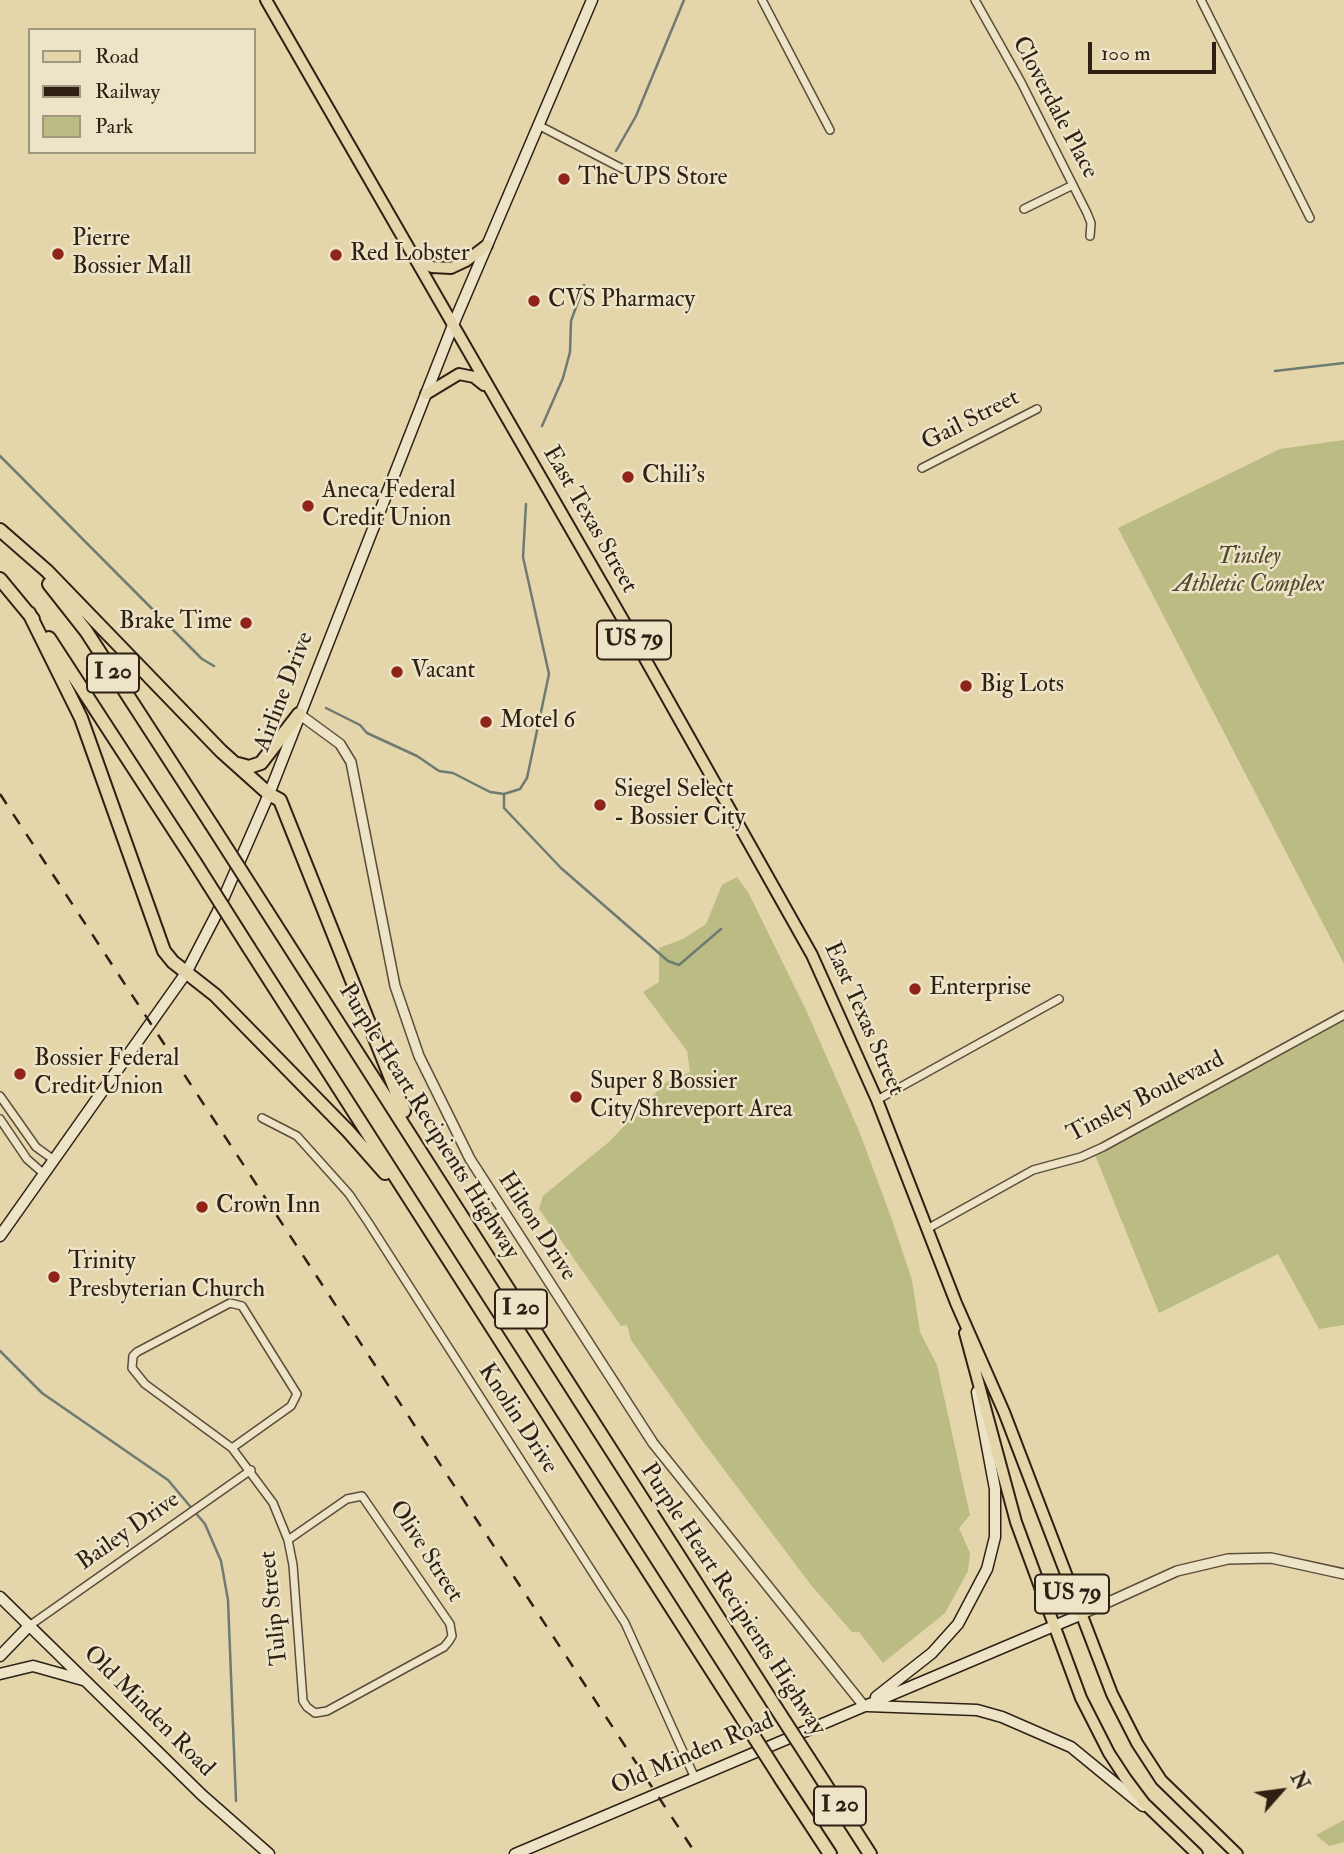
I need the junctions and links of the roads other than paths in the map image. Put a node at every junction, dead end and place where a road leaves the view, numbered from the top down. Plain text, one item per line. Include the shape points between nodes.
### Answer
1 (266, 0) edge
2 (592, 0) edge
3 (762, 0) edge
4 (975, 0) edge
5 (1201, 0) edge
6 (538, 125) junction
7 (830, 130) dead end
8 (623, 169) dead end
9 (1073, 185) junction
10 (1024, 209) dead end
11 (1310, 218) dead end
12 (1090, 236) dead end
13 (487, 245) junction
14 (414, 258) junction
15 (453, 325) junction
16 (488, 388) junction
17 (426, 394) junction
18 (1037, 409) dead end
19 (922, 468) dead end
20 (0, 532) edge
21 (0, 579) edge
22 (29, 613) junction
23 (299, 714) junction
24 (221, 751) junction
25 (269, 794) junction
26 (186, 973) junction
27 (1059, 999) dead end
28 (1344, 1015) edge
29 (0, 1096) edge
30 (877, 1100) junction
31 (262, 1118) dead end
32 (0, 1119) edge
33 (54, 1160) junction
34 (44, 1174) junction
35 (436, 1174) junction
36 (927, 1229) junction
37 (0, 1236) edge
38 (447, 1256) junction
39 (956, 1303) junction
40 (970, 1351) junction
41 (232, 1448) junction
42 (251, 1470) junction
43 (288, 1540) junction
44 (1344, 1574) edge
45 (0, 1597) edge
46 (1080, 1615) junction
47 (1054, 1625) junction
48 (29, 1626) junction
49 (0, 1656) edge
50 (0, 1674) edge
51 (86, 1681) junction
52 (864, 1706) junction
53 (310, 1710) joint
54 (694, 1776) junction
55 (1180, 1839) junction
56 (269, 1854) edge
57 (516, 1854) edge
58 (830, 1854) edge
59 (870, 1854) edge
60 (1197, 1854) edge
61 (1237, 1854) edge

1 - 14 main road, East Texas Street / US 79
2 - 6 main road, Airline Drive
3 - 7 street
4 - 9 street, Cloverdale Place
5 - 11 street
6 - 8 street
6 - 13 main road, Airline Drive
9 - 10 street
9 - 12 street, Cloverdale Place via 1089,219
13 - 14 main road via 451,268 432,267
13 - 15 main road, Airline Drive
14 - 15 main road, East Texas Street / US 79
15 - 16 main road, East Texas Street / US 79
15 - 17 main road, Airline Drive
16 - 17 main road via 474,377 459,374
16 - 30 main road, East Texas Street / US 79 via 786,908
17 - 23 main road, Airline Drive
18 - 19 street, Gail Street
20 - 24 highway via 47,571
20 - 35 highway, Purple Heart Recipients Highway / I 20, bridge via 86,631
21 - 22 highway, I 20
22 - 26 highway via 86,730 164,951
22 - 38 highway, I 20, bridge via 81,684
23 - 24 highway via 254,766 243,767
23 - 25 main road, Airline Drive
23 - 52 street, Hilton Drive via 340,744 351,762 395,986 419,1056 470,1159 653,1443
24 - 25 highway
25 - 26 main road, Airline Drive
25 - 35 highway via 284,807 389,1077
26 - 33 main road, Airline Drive
26 - 38 highway via 215,995 364,1148
27 - 30 street
28 - 36 street, Tinsley Boulevard via 1103,1147 1033,1170
29 - 33 street via 36,1147
30 - 36 main road, East Texas Street / US 79
31 - 54 street, Knolin Drive via 297,1136 368,1222 625,1623
32 - 34 street via 27,1160
33 - 34 main road, Airline Drive
34 - 37 main road, Airline Drive
35 - 59 highway, Purple Heart Recipients Highway / I 20, bridge
36 - 39 main road, East Texas Street / US 79
38 - 58 highway, I 20, bridge
39 - 40 main road, East Texas Street / US 79
39 - 46 main road, East Texas Street / US 79 via 983,1359
40 - 47 main road, East Texas Street / US 79 via 1016,1522
40 - 52 main road via 995,1489 995,1537 987,1569 970,1607 944,1640
41 - 41 street, Tulip Street via 139,1379 132,1368 133,1356 224,1305 236,1303 247,1313 297,1394 287,1409
41 - 42 street, Tulip Street
42 - 43 street, Tulip Street via 273,1503
42 - 48 street, Bailey Drive
43 - 53 street, Tulip Street via 296,1588 303,1701
43 - 53 street, Olive Street via 358,1495 369,1502 450,1624 452,1636 444,1647 327,1711
44 - 46 street via 1271,1558 1228,1559 1177,1571
45 - 48 main road, Old Minden Road
46 - 47 main road, Old Minden Road
46 - 61 main road, East Texas Street / US 79 via 1112,1694 1149,1763 1174,1794
47 - 52 main road, Old Minden Road
47 - 55 main road, East Texas Street / US 79 via 1081,1698 1109,1753 1144,1802
48 - 49 main road
48 - 51 main road, Old Minden Road
50 - 51 main road via 38,1666
51 - 56 main road, Old Minden Road
52 - 54 main road, Old Minden Road
52 - 55 main road via 976,1710 1040,1732 1100,1768
54 - 57 main road, Old Minden Road
55 - 60 main road, East Texas Street / US 79

